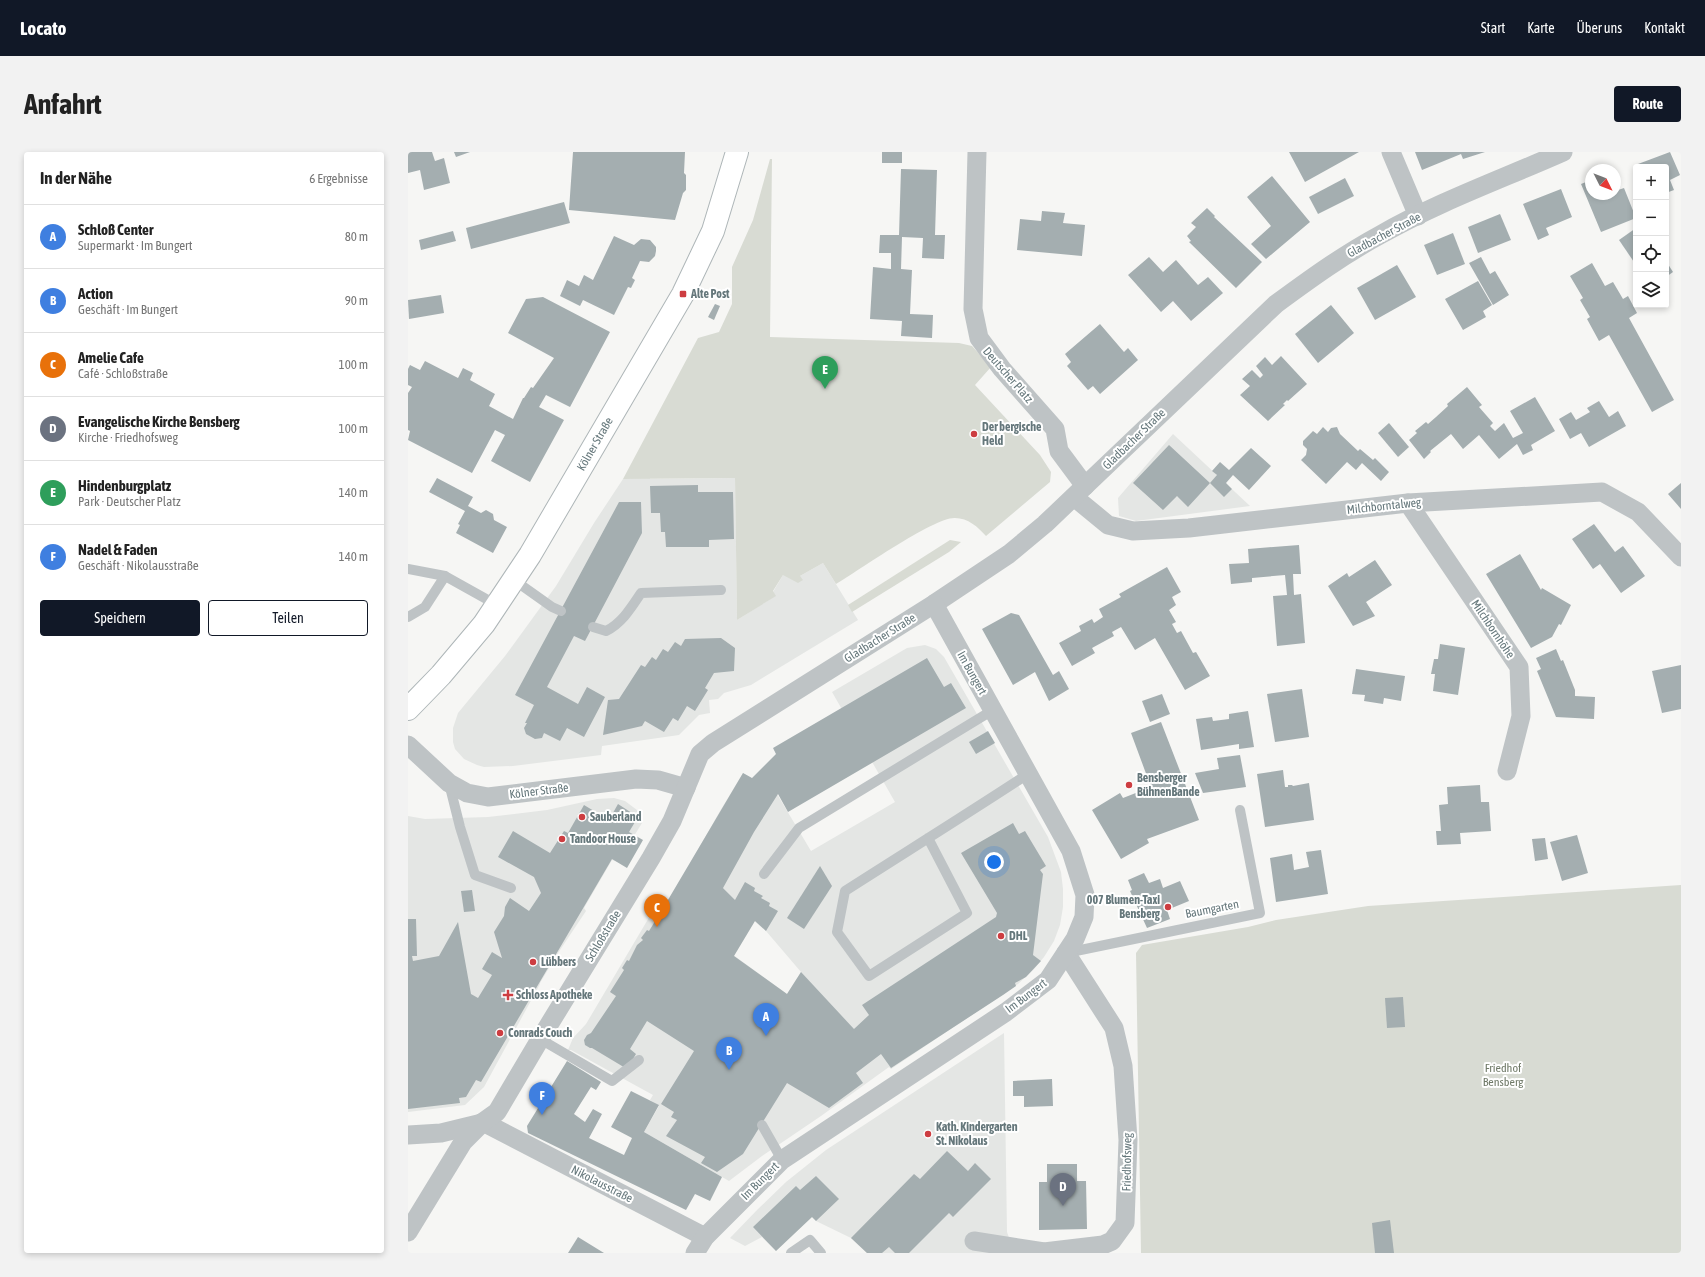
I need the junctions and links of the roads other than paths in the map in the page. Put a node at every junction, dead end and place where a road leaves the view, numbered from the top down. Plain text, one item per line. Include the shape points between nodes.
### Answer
1 (737, 152) edge
2 (977, 152) edge
3 (1391, 152) edge
4 (1563, 152) edge
5 (1418, 216) junction
6 (1079, 492) junction
7 (1408, 503) junction
8 (1681, 557) edge
9 (408, 569) edge
10 (445, 576) junction
11 (514, 580) junction
12 (721, 590) dead end
13 (934, 604) junction
14 (497, 605) junction
15 (561, 611) dead end
16 (408, 616) edge
17 (593, 627) dead end
18 (408, 710) edge
19 (993, 710) junction
20 (713, 744) joint
21 (408, 745) edge
22 (1507, 771) dead end
23 (1028, 774) junction
24 (449, 783) junction
25 (686, 788) junction
26 (1240, 810) dead end
27 (928, 838) junction
28 (764, 874) dead end
29 (511, 888) dead end
30 (1066, 953) junction
31 (540, 1039) junction
32 (639, 1060) dead end
33 (483, 1122) junction
34 (762, 1125) dead end
35 (408, 1135) edge
36 (782, 1160) junction
37 (408, 1232) edge
38 (974, 1241) dead end
39 (700, 1245) edge
40 (791, 1253) edge
41 (821, 1253) edge
42 (1044, 1253) edge

1 - 11 main road, Kölner Straße via 713,231 683,294
2 - 6 street, Deutscher Platz via 973,308 979,338 1002,369 1055,429 1059,451
3 - 5 street
4 - 5 street, Gladbacher Straße
5 - 6 street, Gladbacher Straße via 1345,255 1276,304
6 - 7 street, Milchborntalweg via 1108,525 1133,531 1189,528
6 - 13 street, Gladbacher Straße via 1009,554
7 - 8 street, Milchborntalweg via 1602,492 1638,512
7 - 22 street, Milchbornhöhe via 1519,667 1521,716
9 - 10 lane
10 - 14 lane
10 - 16 lane via 425,607
11 - 14 main road, Kölner Straße
11 - 15 lane
12 - 17 lane via 641,593 628,613 614,627 606,631
13 - 19 street, Im Bungert
13 - 20 street, Gladbacher Straße
14 - 18 main road, Kölner Straße via 441,676
19 - 23 street, Im Bungert
19 - 28 lane via 799,828
20 - 25 street, Schloßstraße via 700,754
21 - 24 street, Kölner Straße
23 - 27 lane
23 - 30 street, Im Bungert via 1071,851 1085,895 1084,917
24 - 25 street, Kölner Straße via 467,793 488,796 636,779 658,780
24 - 29 lane via 475,875
25 - 31 street, Schloßstraße via 652,858
26 - 30 lane, Baumgarten via 1260,913
27 - 27 lane via 845,891 837,932 869,976 967,913
30 - 36 street, Im Bungert via 1048,980 1006,1012
30 - 42 street, Friedhofsweg via 1114,1028 1123,1066 1128,1140 1125,1223 1112,1241 1103,1245
31 - 32 lane via 612,1081
31 - 33 street, Schloßstraße via 497,1112
33 - 35 street, Schloßstraße via 441,1133
33 - 37 street, Schloßstraße via 463,1142
33 - 39 street, Nikolausstraße
34 - 36 lane
36 - 39 street, Im Bungert
38 - 42 street, Friedhofsweg
40 - 41 lane via 810,1240

